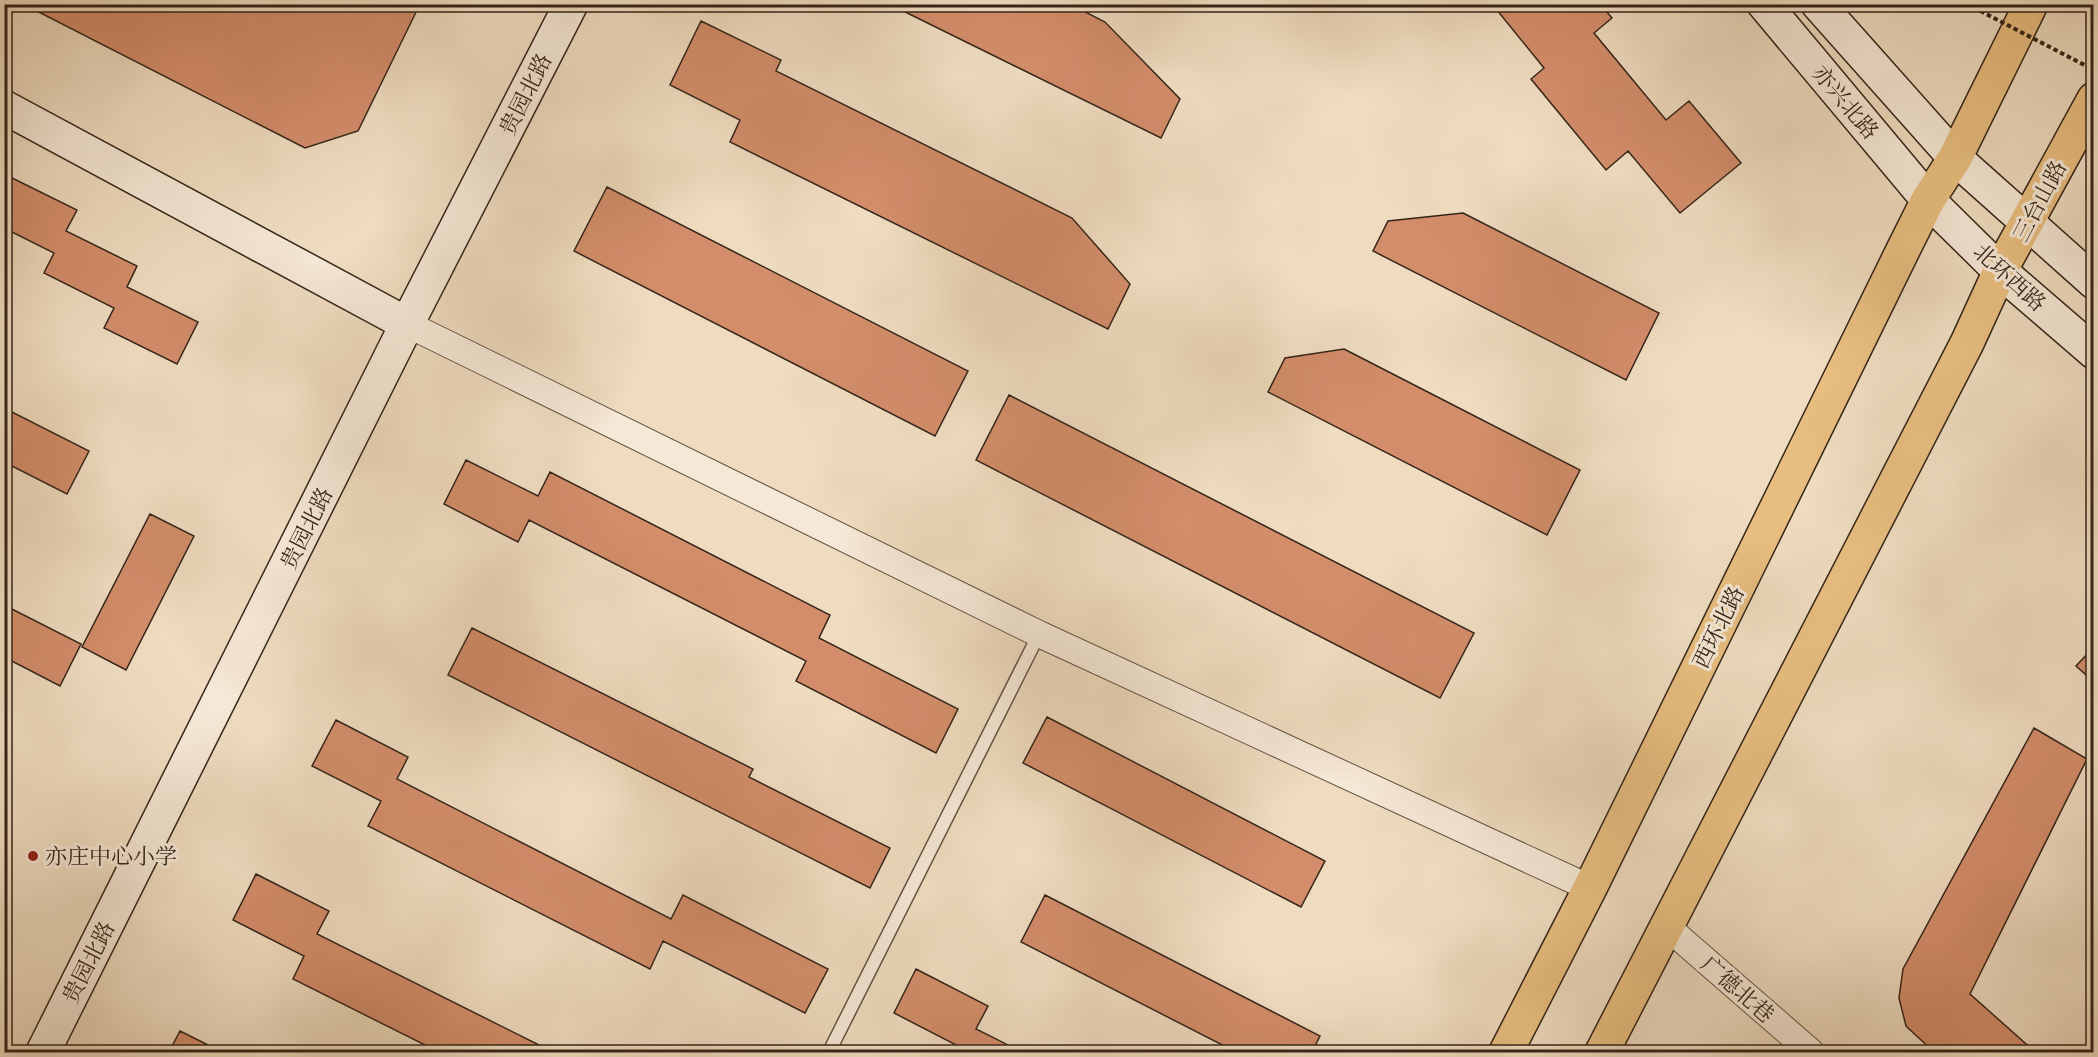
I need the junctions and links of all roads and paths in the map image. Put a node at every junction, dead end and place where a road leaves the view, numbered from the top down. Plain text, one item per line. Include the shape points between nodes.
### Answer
1 (571, 4) edge
2 (1764, 4) edge
3 (1818, 4) edge
4 (1967, 4) edge
5 (2031, 4) edge
6 (2094, 70) edge
7 (2094, 99) edge
8 (4, 106) edge
9 (1954, 158) junction
10 (1928, 200) junction
11 (2027, 223) junction
12 (2000, 271) junction
13 (2094, 282) edge
14 (407, 324) junction
15 (2094, 352) edge
16 (1039, 634) junction
17 (1590, 888) junction
18 (1666, 926) junction
19 (43, 1053) edge
20 (829, 1053) edge
21 (1506, 1053) edge
22 (1602, 1053) edge
23 (1811, 1053) edge

1 - 14 street, 贵园北路
2 - 10 street, 亦兴北路
3 - 9 street, 亦兴北路
4 - 6 path, bridge
5 - 9 main road
7 - 11 main road, 三台山路
8 - 14 street
9 - 10 main road, 西环北路
9 - 11 street
10 - 12 street, 北环西路
10 - 17 main road, 西环北路
11 - 12 main road, 三台山路
11 - 13 street
12 - 15 street, 北环西路
12 - 18 main road via 1962,354
14 - 16 street
14 - 19 street, 贵园北路
16 - 17 street
16 - 20 lane
17 - 21 main road, 西环北路
18 - 22 main road
18 - 23 street, 广德北巷

